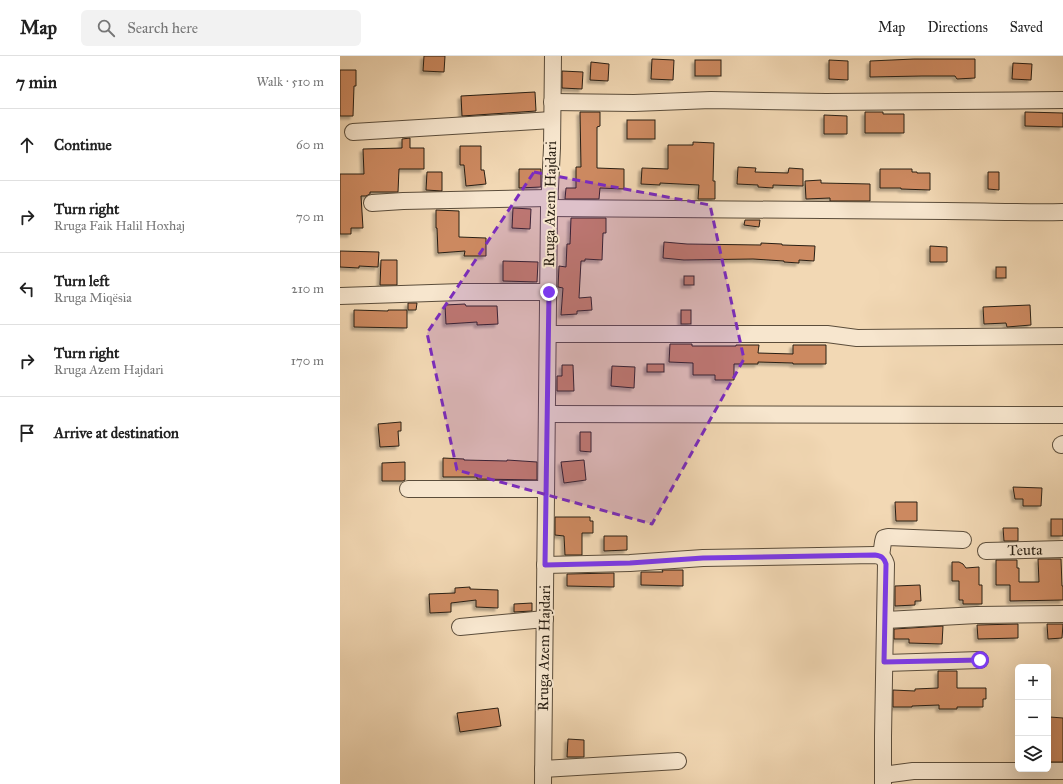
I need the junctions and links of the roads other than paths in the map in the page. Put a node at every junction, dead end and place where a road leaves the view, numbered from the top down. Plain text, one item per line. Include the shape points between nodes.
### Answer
1 (553, 56) edge
2 (1063, 100) edge
3 (552, 102) junction
4 (552, 120) junction
5 (353, 132) dead end
6 (372, 203) dead end
7 (549, 203) junction
8 (1063, 212) edge
9 (549, 292) junction
10 (340, 296) edge
11 (548, 334) junction
12 (1063, 336) edge
13 (548, 414) junction
14 (1063, 415) edge
15 (408, 488) dead end
16 (546, 489) junction
17 (963, 540) dead end
18 (1063, 549) edge
19 (986, 551) dead end
20 (884, 560) junction
21 (545, 565) junction
22 (1063, 614) edge
23 (545, 620) junction
24 (886, 620) junction
25 (460, 627) dead end
26 (980, 660) dead end
27 (884, 662) junction
28 (678, 761) dead end
29 (1063, 771) edge
30 (543, 777) edge
31 (883, 779) edge

1 - 3 street, Rruga Azem Hajdari
2 - 3 street
3 - 4 street, Rruga Azem Hajdari
4 - 5 street
4 - 7 street, Rruga Azem Hajdari
6 - 7 street via 411,200
7 - 8 street via 702,210
7 - 9 street, Rruga Azem Hajdari
9 - 10 street
9 - 11 street, Rruga Azem Hajdari
11 - 12 street via 827,334 857,338
11 - 13 street, Rruga Azem Hajdari
13 - 14 street
13 - 16 street, Rruga Azem Hajdari
15 - 16 street
16 - 21 street, Rruga Azem Hajdari
17 - 20 street via 884,538
18 - 19 street, Teuta
20 - 21 street via 875,555 703,558
20 - 24 street
21 - 23 street, Rruga Azem Hajdari
22 - 24 street
23 - 25 street
23 - 30 street, Rruga Azem Hajdari
24 - 27 street
26 - 27 street
27 - 31 street
28 - 30 street
29 - 31 street via 913,771

